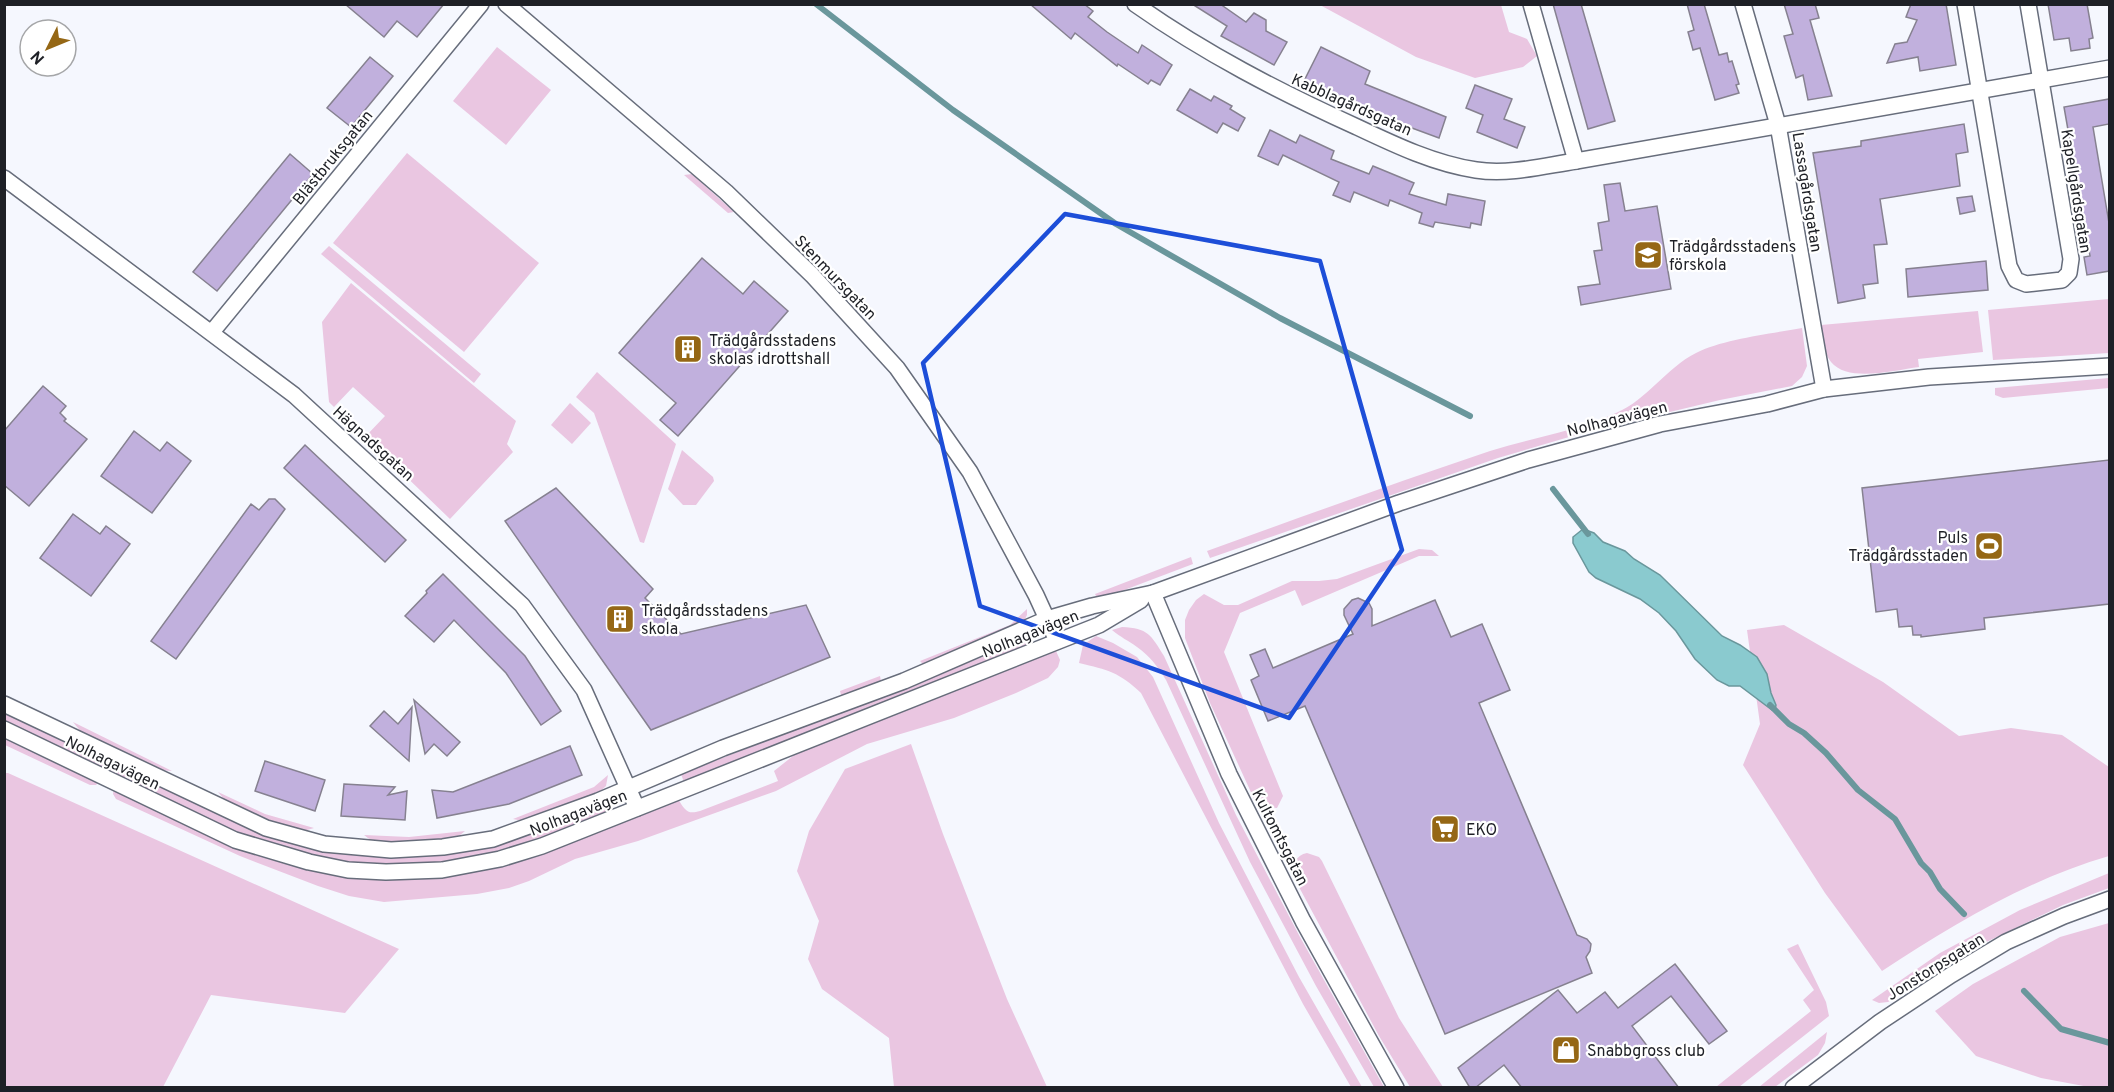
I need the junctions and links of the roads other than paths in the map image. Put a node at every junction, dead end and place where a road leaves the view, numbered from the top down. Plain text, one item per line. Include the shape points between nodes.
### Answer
1 (481, 4) edge
2 (506, 4) edge
3 (1135, 4) edge
4 (1531, 4) edge
5 (1743, 4) edge
6 (1965, 4) edge
7 (2028, 4) edge
8 (2109, 68) edge
9 (2041, 80) junction
10 (1980, 90) junction
11 (1778, 125) junction
12 (1576, 161) junction
13 (4, 178) edge
14 (212, 332) junction
15 (2109, 366) edge
16 (1824, 389) junction
17 (1153, 593) junction
18 (1047, 619) junction
19 (1057, 641) junction
20 (4, 704) edge
21 (4, 729) edge
22 (628, 787) junction
23 (637, 808) junction
24 (2109, 899) edge
25 (1396, 1088) edge
26 (1793, 1088) edge

1 - 14 street, Blästbruksgatan
2 - 18 street, Stenmursgatan via 726,192 812,275 897,368 970,472
3 - 12 street, Kabblagårdsgatan via 1204,50 1289,96 1448,165 1478,171 1510,171
4 - 12 street
5 - 11 street, Lassagårdsgatan
6 - 10 street, Kapellgårdsgatan
7 - 9 street, Kapellgårdsgatan
8 - 9 street
9 - 10 street
9 - 10 street, Kapellgårdsgatan via 2071,259 2069,273 2062,280 2026,284 2016,280 2009,266
10 - 11 street
11 - 12 street, Kabblagårdsgatan
11 - 16 street, Lassagårdsgatan
13 - 14 street, Hägnadsgatan
14 - 22 street, Hägnadsgatan via 294,395 522,605 584,690
15 - 16 street, Nolhagavägen via 1929,377
16 - 17 street, Nolhagavägen via 1650,427 1528,460
17 - 18 street, Nolhagavägen
17 - 19 street, Nolhagavägen via 1099,625
17 - 25 street, Kultomtsgatan via 1229,774 1303,921
18 - 19 street, Stenmursgatan
18 - 22 street, Nolhagavägen via 904,681
19 - 23 street, Nolhagavägen
20 - 22 street, Nolhagavägen via 266,828 324,844 391,850 493,839
21 - 23 street, Nolhagavägen via 235,840 348,870 442,870 500,859
22 - 23 street, Hägnadsgatan
24 - 26 street, Jonstorpsgatan via 2006,942 1880,1022

